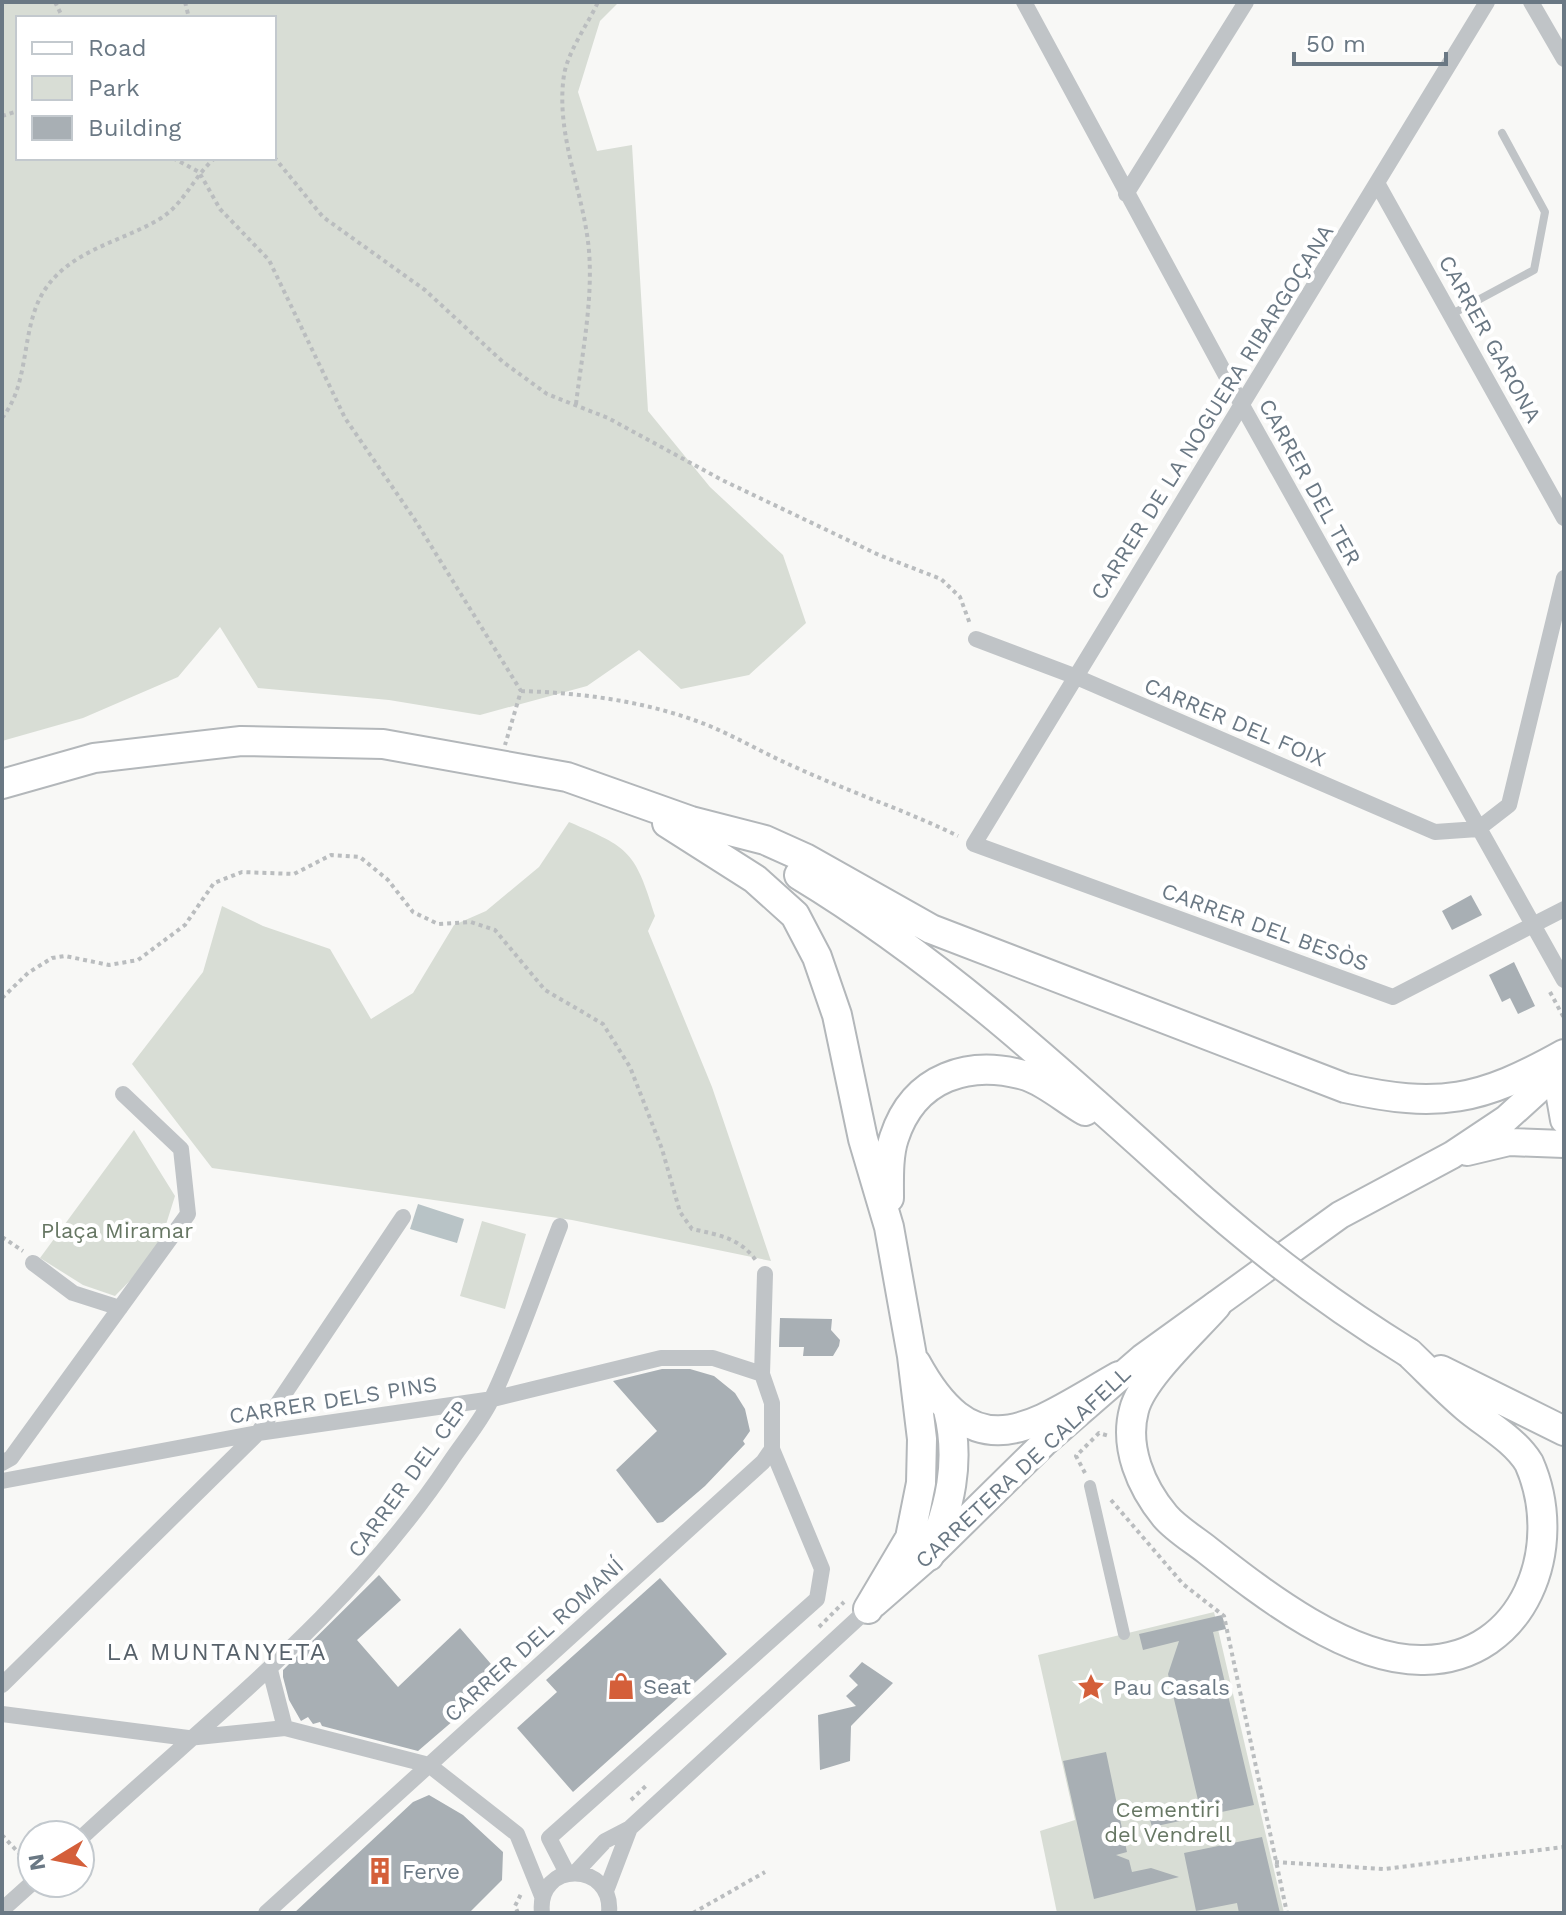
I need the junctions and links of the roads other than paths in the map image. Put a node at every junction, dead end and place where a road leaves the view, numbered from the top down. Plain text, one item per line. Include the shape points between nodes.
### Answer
1 (1024, 2) edge
2 (1246, 2) edge
3 (1487, 2) edge
4 (1531, 2) edge
5 (1564, 59) edge
6 (1502, 133) dead end
7 (1377, 183) junction
8 (1126, 194) junction
9 (1452, 314) junction
10 (1243, 407) junction
11 (1564, 518) edge
12 (1564, 578) edge
13 (976, 639) road end
14 (1074, 676) junction
15 (2, 784) edge
16 (633, 800) junction
17 (691, 821) junction
18 (1478, 829) junction
19 (974, 844) joint
20 (1564, 909) edge
21 (1535, 926) junction
22 (1564, 980) edge
23 (1563, 1062) edge
24 (123, 1094) dead end
25 (1564, 1120) edge
26 (1129, 1134) junction
27 (1564, 1144) edge
28 (1452, 1155) junction
29 (403, 1217) dead end
30 (560, 1226) dead end
31 (889, 1227) junction
32 (33, 1263) road end
33 (765, 1274) road end
34 (1216, 1306) junction
35 (120, 1308) junction
36 (1409, 1353) junction
37 (912, 1356) junction
38 (762, 1374) junction
39 (1119, 1376) junction
40 (493, 1399) junction
41 (948, 1410) junction
42 (1564, 1431) edge
43 (258, 1433) junction
44 (772, 1449) junction
45 (2, 1463) edge
46 (2, 1481) edge
47 (1090, 1486) road end
48 (929, 1556) junction
49 (868, 1609) junction
50 (1124, 1634) dead end
51 (270, 1670) junction
52 (2, 1685) edge
53 (2, 1714) edge
54 (285, 1728) junction
55 (188, 1738) junction
56 (429, 1765) junction
57 (96, 1824) edge
58 (630, 1828) junction
59 (517, 1834) junction
60 (549, 1838) junction
61 (572, 1872) junction
62 (606, 1891) junction
63 (538, 1907) edge
64 (266, 1913) edge
65 (609, 1913) edge

1 - 8 street, CARRER DEL TER
2 - 8 street
3 - 7 street, CARRER DE LA NOGUERA RIBARGOÇANA
4 - 5 street
6 - 9 lane via 1545,212 1534,270
7 - 9 street, CARRER GARONA
7 - 10 street, CARRER DE LA NOGUERA RIBARGOÇANA
8 - 10 street, CARRER DEL TER
9 - 11 street, CARRER GARONA
10 - 14 street, CARRER DE LA NOGUERA RIBARGOÇANA
10 - 18 street, CARRER DEL TER
12 - 18 street via 1509,805
13 - 14 street, CARRER DEL FOIX
14 - 18 street, CARRER DEL FOIX via 1435,832
14 - 19 street, CARRER DE LA NOGUERA RIBARGOÇANA
15 - 16 highway via 94,758 241,741 383,744 567,777
16 - 17 highway
16 - 31 highway via 755,879 795,915 829,987
17 - 23 highway via 765,840 931,929 1345,1088 1398,1100 1440,1100 1490,1091
17 - 26 highway via 857,910 952,978
18 - 21 street, CARRER DEL TER
19 - 21 street, CARRER DEL BESÒS via 1393,997
20 - 21 street, CARRER DEL BESÒS
21 - 22 street, CARRER DEL TER
23 - 25 main road via 1558,1096
23 - 28 main road, CARRETERA DE CALAFELL via 1533,1097
24 - 35 street via 181,1149 188,1214
26 - 31 highway via 1031,1078 996,1069 963,1071 920,1094 902,1118 893,1139
26 - 36 highway, bridge via 1231,1227 1335,1306
27 - 28 main road, CARRETERA DE CALAFELL via 1509,1142
28 - 34 main road, CARRETERA DE CALAFELL via 1340,1215
29 - 43 street
30 - 40 street, CARRER DEL CEP
31 - 37 highway
32 - 35 street via 73,1293
33 - 38 street
34 - 36 highway via 1141,1392 1134,1410 1134,1463 1166,1518 1259,1591 1342,1639 1423,1661 1471,1651 1497,1637 1523,1611 1539,1582 1550,1522 1528,1461
34 - 39 main road, CARRETERA DE CALAFELL
35 - 45 street via 11,1458
36 - 42 highway
37 - 41 highway
37 - 49 highway via 922,1439 921,1483 910,1538
38 - 40 street, CARRER DELS PINS via 713,1358 661,1358
38 - 44 street via 772,1403
39 - 41 highway via 1029,1427 1005,1432 964,1422
39 - 48 main road, CARRETERA DE CALAFELL
40 - 43 street, CARRER DELS PINS
40 - 51 street, CARRER DEL CEP via 427,1497 359,1582
41 - 48 highway via 953,1471 948,1513
43 - 46 street, CARRER DELS PINS
43 - 52 street
44 - 56 street, CARRER DEL ROMANÍ
44 - 60 street via 822,1569 817,1599
47 - 50 street
48 - 49 main road, CARRETERA DE CALAFELL
49 - 58 street, CARRETERA DE CALAFELL
51 - 54 street
51 - 55 street, CARRER DEL CEP
53 - 55 street
54 - 55 street
54 - 56 street
55 - 57 street, CARRER DEL CEP
56 - 59 street
56 - 64 street, CARRER DEL ROMANÍ
58 - 61 street, CARRETERA DE CALAFELL via 605,1841
58 - 62 street, CARRETERA DE CALAFELL
59 - 60 street
59 - 63 street
60 - 61 street
61 - 62 street via 591,1876
61 - 63 street, CARRETERA DE CALAFELL via 554,1879
62 - 65 street

